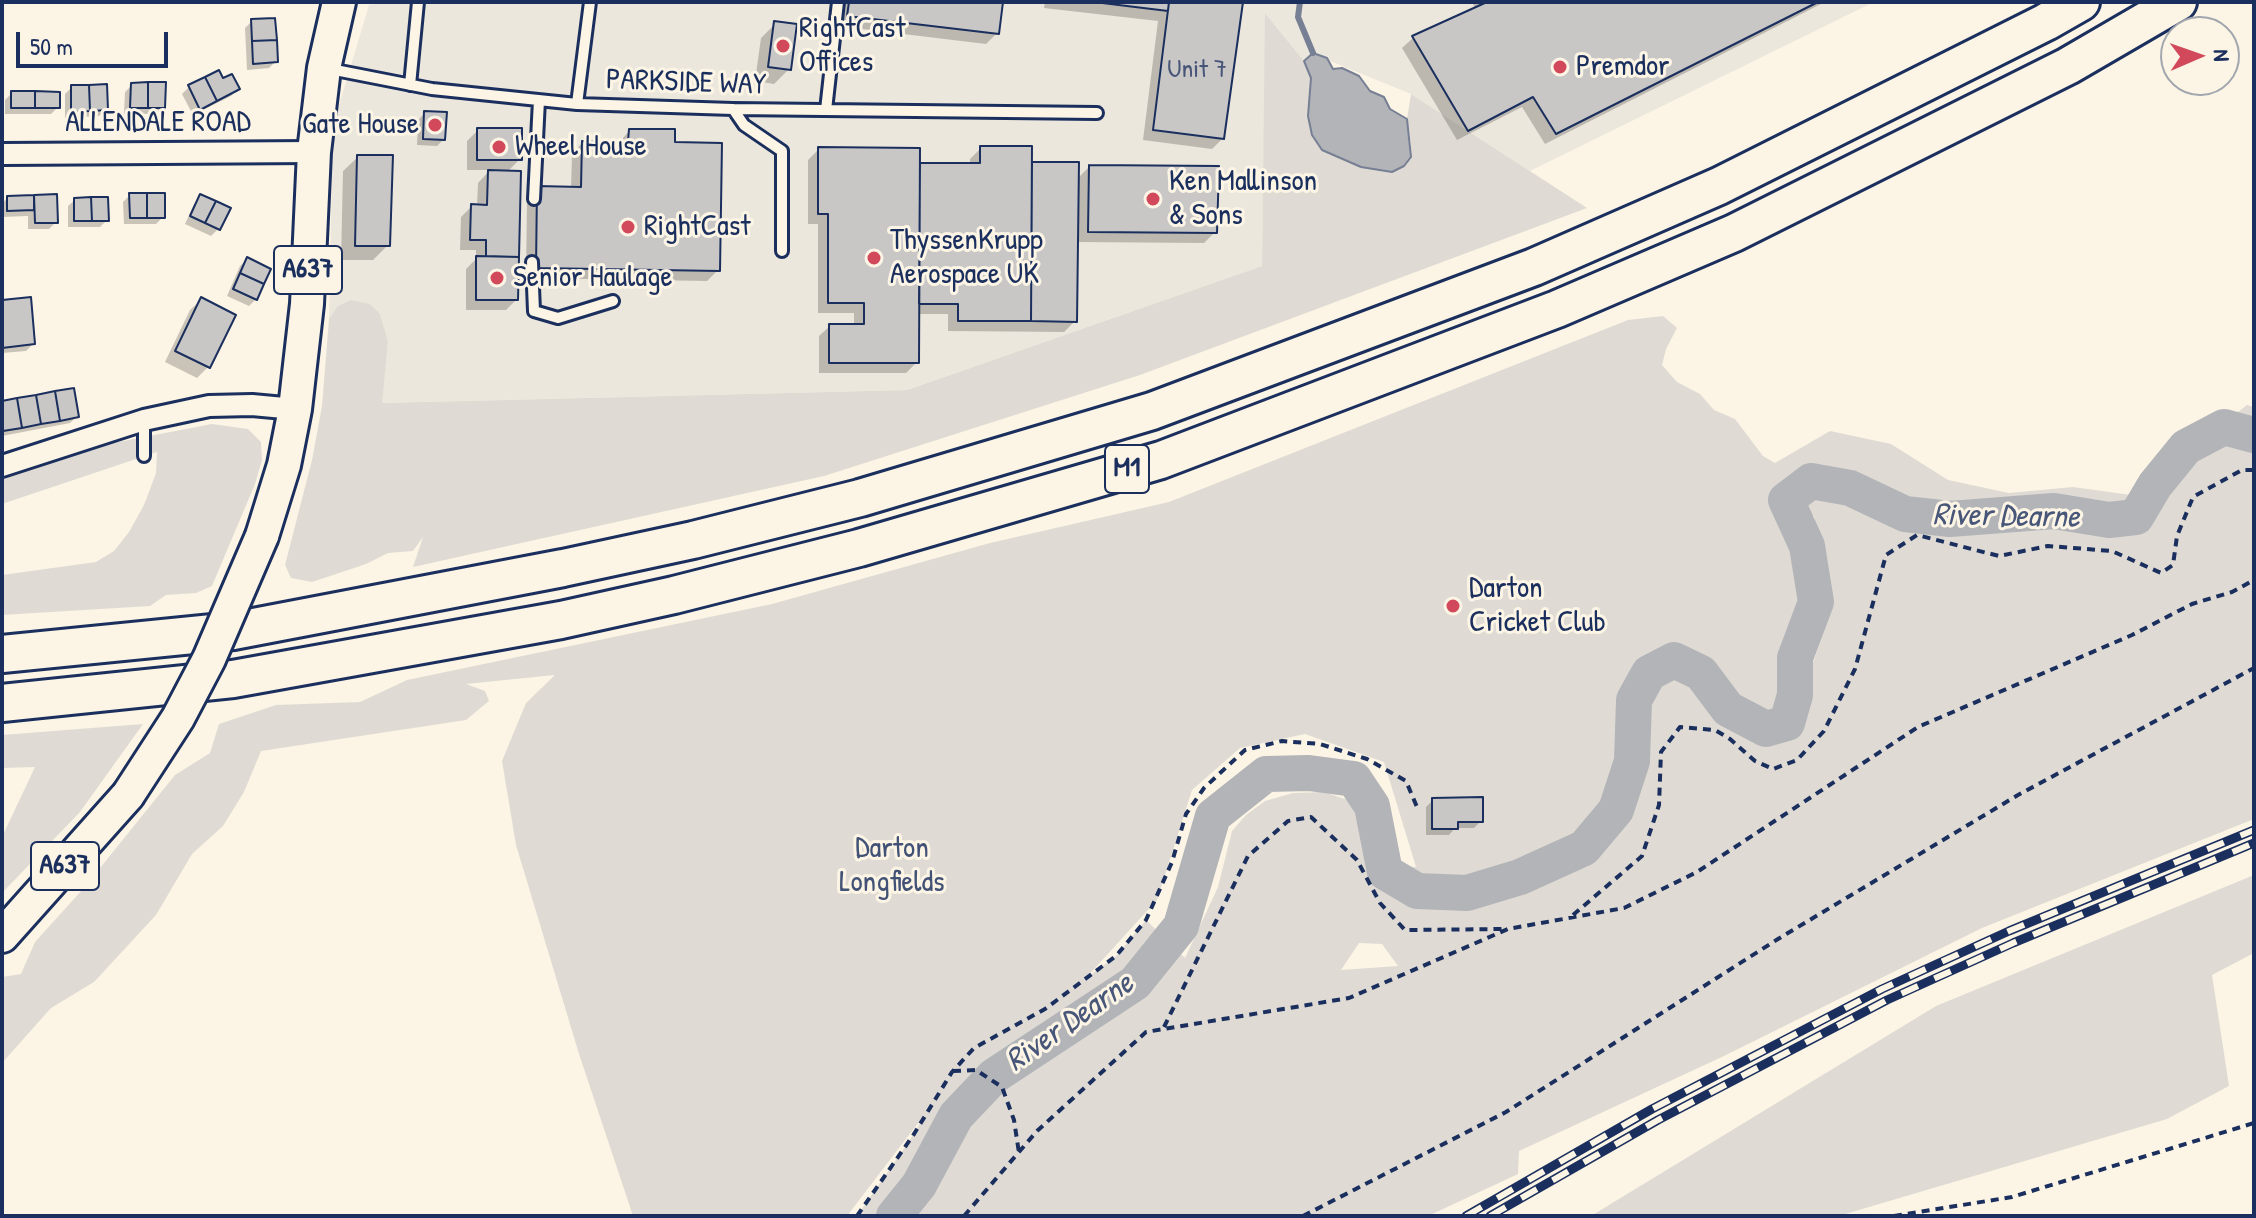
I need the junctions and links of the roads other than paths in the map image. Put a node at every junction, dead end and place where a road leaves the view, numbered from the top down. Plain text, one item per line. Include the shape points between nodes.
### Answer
1 (339, 2) edge
2 (418, 2) edge
3 (590, 2) edge
4 (838, 2) edge
5 (2081, 2) edge
6 (2178, 2) edge
7 (324, 68) junction
8 (410, 85) junction
9 (539, 100) junction
10 (577, 104) junction
11 (733, 109) junction
12 (826, 110) junction
13 (1097, 113) dead end
14 (314, 152) junction
15 (2, 154) edge
16 (534, 199) dead end
17 (782, 251) dead end
18 (532, 262) dead end
19 (613, 301) dead end
20 (295, 409) junction
21 (144, 420) junction
22 (144, 456) dead end
23 (2, 466) edge
24 (2, 654) edge
25 (2, 703) edge
26 (2, 936) edge

1 - 7 highway, A637
2 - 8 lane
3 - 10 lane
4 - 12 lane
5 - 24 highway, M1 via 1733,179 1634,223 1534,267 1152,411 860,498 563,568 233,631
6 - 25 highway, M1 via 2068,66 1734,233 1557,309 1161,460 859,548 561,620 233,679
7 - 8 lane, PARKSIDE WAY
7 - 14 highway, A637
8 - 9 lane, PARKSIDE WAY
9 - 10 lane, PARKSIDE WAY
9 - 16 lane
10 - 11 lane, PARKSIDE WAY
11 - 12 lane, PARKSIDE WAY
11 - 17 lane via 744,125 782,151
12 - 13 lane, PARKSIDE WAY
14 - 15 street, ALLENDALE ROAD
14 - 20 highway, A637 via 307,304
18 - 19 lane via 534,311 558,318
20 - 21 street via 209,406
20 - 26 highway, A637, bridge via 262,536 178,718 128,795
21 - 22 lane
21 - 23 street

